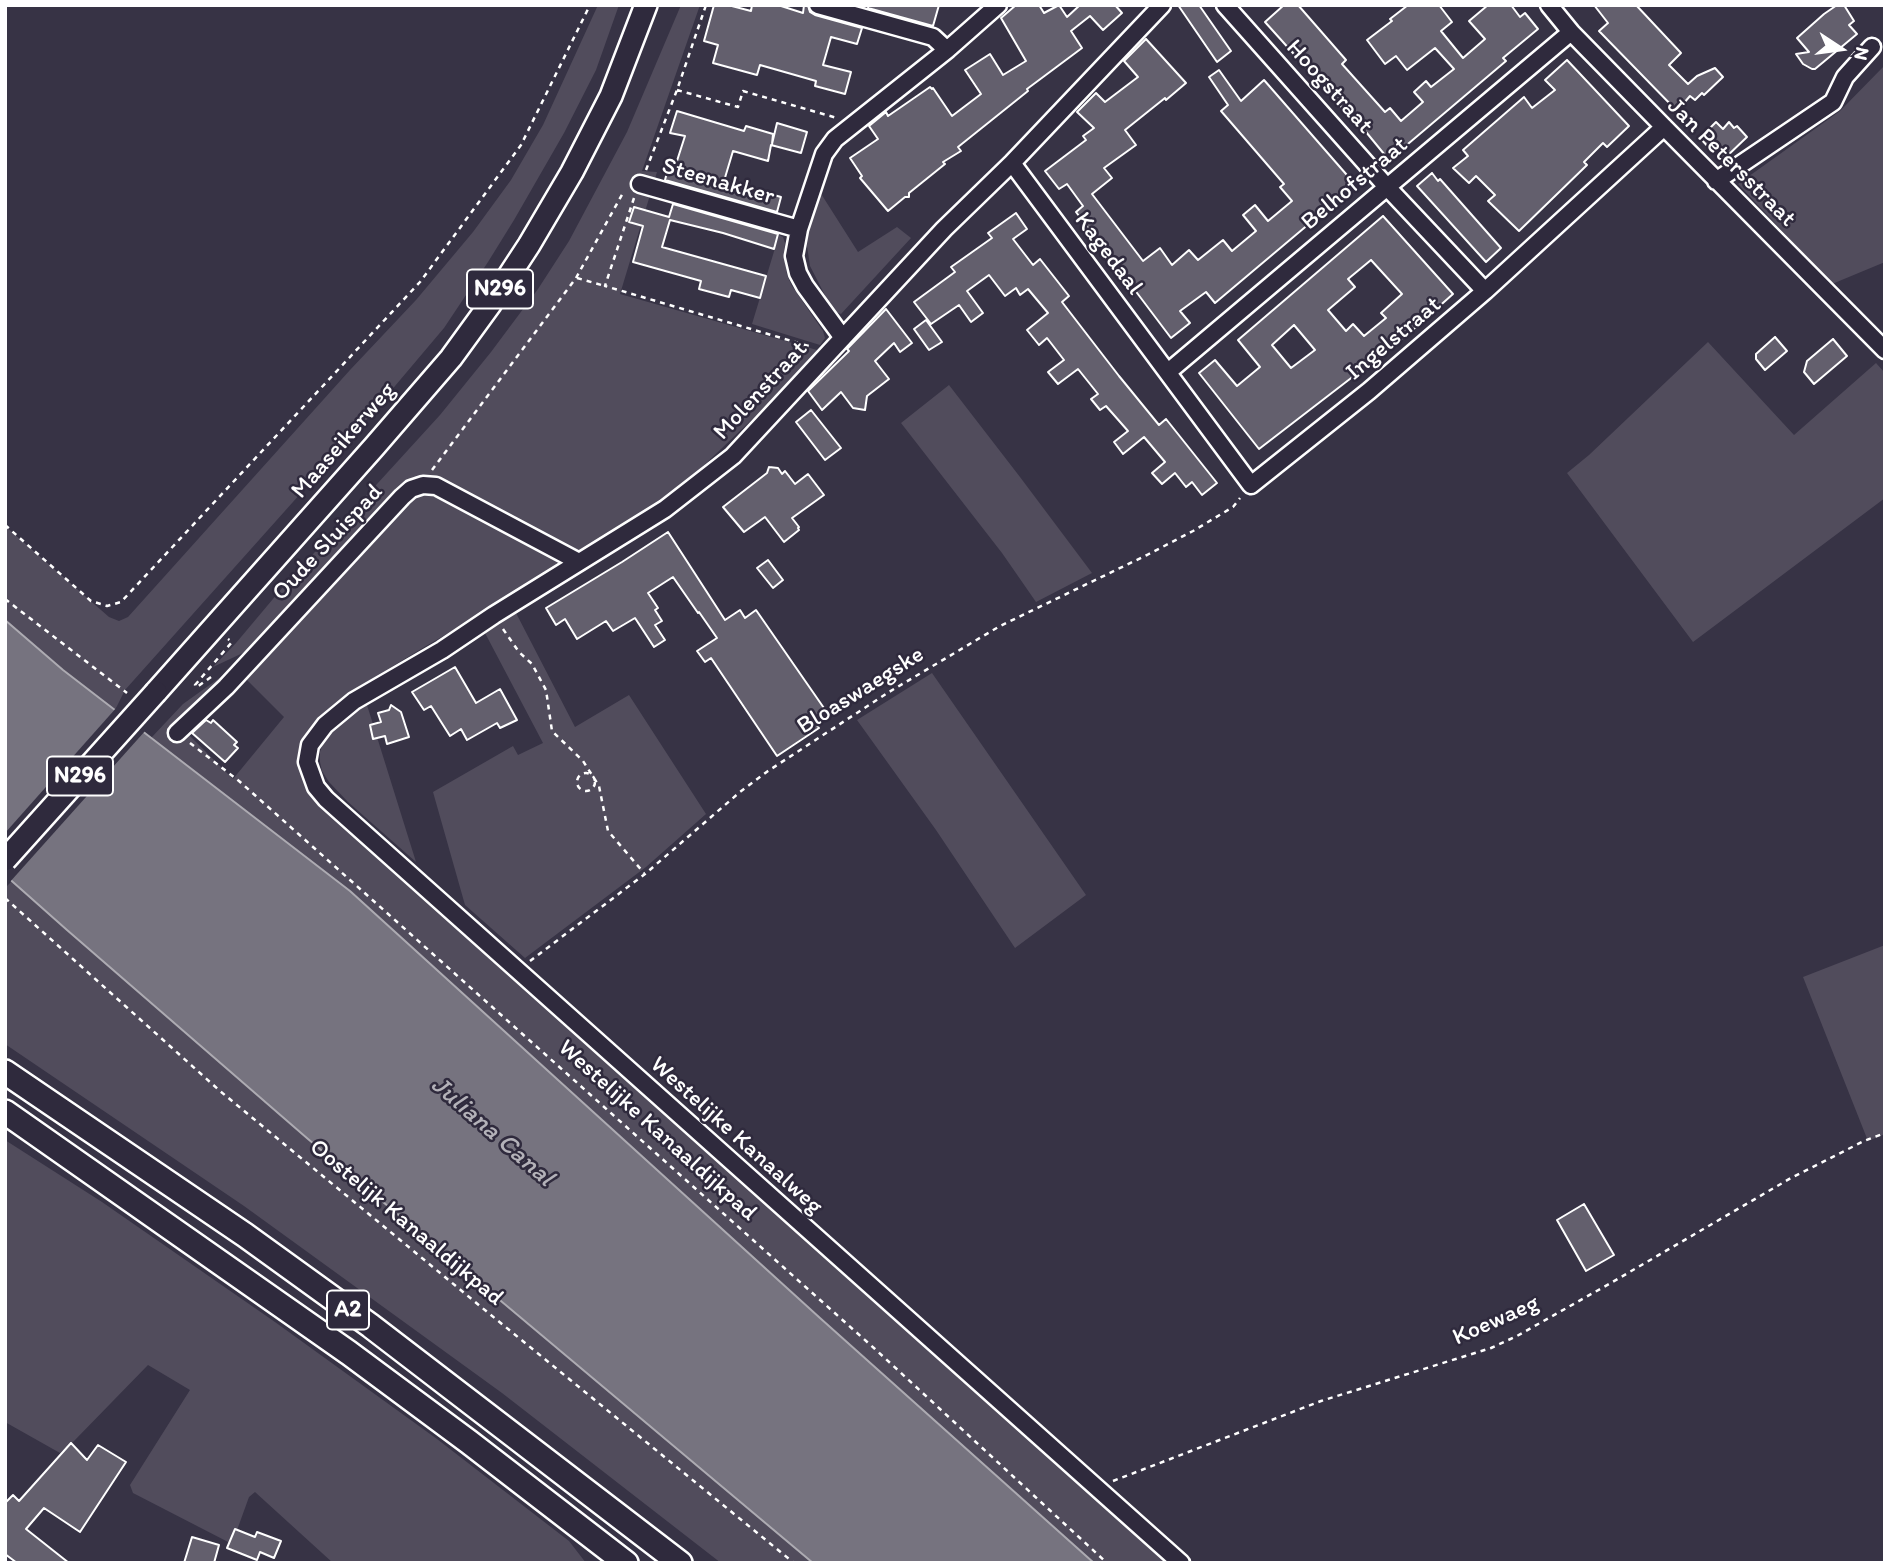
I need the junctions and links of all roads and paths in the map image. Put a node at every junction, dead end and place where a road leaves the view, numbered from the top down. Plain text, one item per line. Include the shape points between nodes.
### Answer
1 (590, 5) edge
2 (646, 5) edge
3 (706, 5) edge
4 (818, 5) edge
5 (998, 5) edge
6 (1225, 5) edge
7 (1549, 5) edge
8 (1154, 7) edge
9 (1571, 32) junction
10 (1872, 47) dead end
11 (947, 50) junction
12 (677, 90) junction
13 (856, 123) junction
14 (1664, 127) junction
15 (1012, 163) junction
16 (1717, 181) junction
17 (640, 184) junction
18 (1387, 187) junction
19 (799, 229) junction
20 (576, 278) junction
21 (604, 286) junction
22 (1485, 291) junction
23 (843, 338) junction
24 (1885, 350) edge
25 (829, 352) junction
26 (1167, 372) junction
27 (424, 485) junction
28 (1251, 485) junction
29 (5, 524) edge
30 (579, 562) junction
31 (5, 600) edge
32 (494, 615) junction
33 (232, 642) dead end
34 (200, 685) dead end
35 (130, 695) dead end
36 (325, 725) joint
37 (177, 733) joint
38 (594, 777) junction
39 (5, 860) edge
40 (645, 874) junction
41 (5, 898) edge
42 (517, 970) junction
43 (5, 1072) edge
44 (5, 1112) edge
45 (1885, 1133) edge
46 (1098, 1488) junction
47 (626, 1563) edge
48 (680, 1563) edge
49 (794, 1563) edge
50 (1107, 1563) edge
51 (1181, 1563) edge

1 - 29 path via 521,145 420,282 121,602 107,606 91,601
2 - 39 main road, Maaseikerweg / N296, bridge via 611,96 572,172 529,246 451,358
3 - 12 path, Steenakker
4 - 11 street via 933,37
5 - 11 street, Steenakker
6 - 18 street, Hoogstraat
7 - 9 street, Jan Petersstraat
8 - 15 street, Molenstraat
9 - 14 street, Jan Petersstraat
9 - 18 street, Belhofstraat
10 - 16 street via 1845,77 1833,102
11 - 13 street, Steenakker
12 - 13 path via 738,107 743,90
12 - 17 path, Steenakker
13 - 19 street, Steenakker via 824,154
14 - 16 street, Jan Petersstraat
14 - 22 street, Ingelstraat
15 - 23 street, Molenstraat
15 - 26 street, Kagedaal
16 - 24 street, Jan Petersstraat
17 - 19 street, Steenakker
17 - 20 path via 625,190
17 - 21 path
18 - 22 street, Hoogstraat
18 - 26 street, Belhofstraat
19 - 23 street, Steenakker via 794,256 798,273
20 - 21 path
20 - 27 path
21 - 25 path
22 - 28 street, Ingelstraat
23 - 25 street, Molenstraat
25 - 30 street, Molenstraat via 733,456 665,509
26 - 28 street
27 - 30 street, Oude Sluispad via 436,486
27 - 37 street, Oude Sluispad via 402,497 226,687
28 - 40 path, Bloaswaegske via 1233,507 1193,530 1000,626 889,691 749,785
30 - 32 street, Molenstraat
31 - 35 path
32 - 36 street, Molenstraat via 354,701
32 - 38 path via 546,690 552,732
33 - 34 path via 195,685
36 - 42 street, Westelijke Kanaalweg via 310,744 307,762 316,788
37 - 50 path, Westelijke Kanaaldijkpad via 240,781 875,1349
38 - 38 path via 589,791 577,786 581,774
38 - 40 path via 608,831
40 - 42 path, Bloaswaegske
41 - 49 path, Oostelijk Kanaaldijkpad via 230,1099
42 - 46 street, Westelijke Kanaalweg
43 - 48 highway, A2 via 371,1326
44 - 47 highway, A2 via 349,1353
45 - 46 path, Koewaeg via 1791,1178 1492,1348 1321,1401
46 - 51 street, Westelijke Kanaalweg

